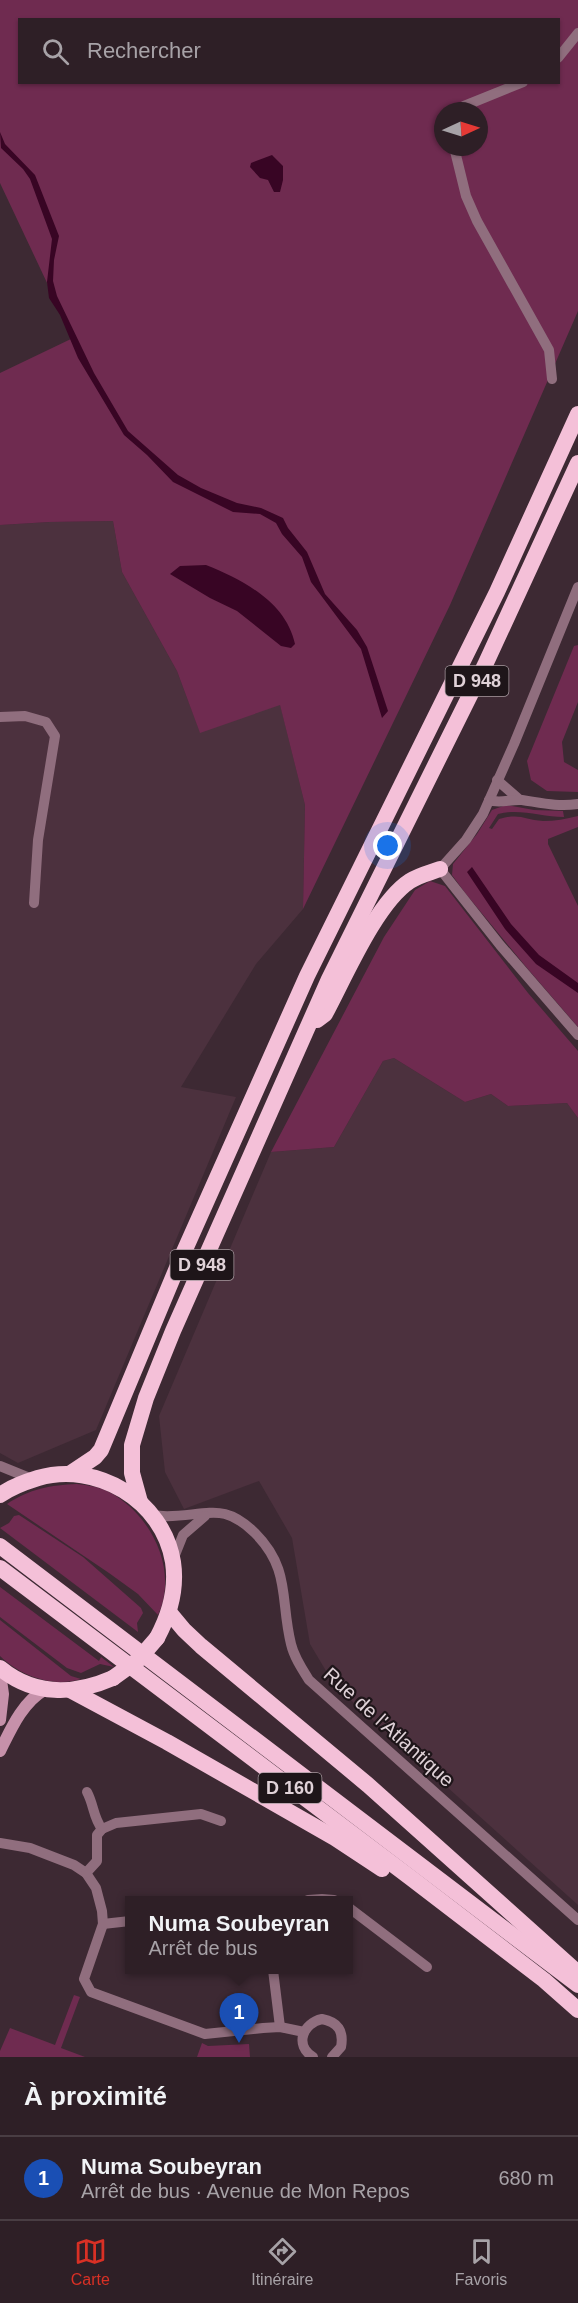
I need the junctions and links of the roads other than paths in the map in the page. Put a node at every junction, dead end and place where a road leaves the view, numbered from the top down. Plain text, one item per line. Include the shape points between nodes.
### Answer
1 (578, 33) edge
2 (560, 56) edge
3 (518, 84) edge
4 (474, 102) edge
5 (456, 156) edge
6 (552, 379) dead end
7 (578, 414) edge
8 (578, 463) edge
9 (578, 587) edge
10 (0, 717) edge
11 (497, 780) junction
12 (489, 800) junction
13 (520, 800) junction
14 (578, 804) edge
15 (440, 869) junction
16 (33, 903) dead end
17 (307, 1028) junction
18 (578, 1035) edge
19 (0, 1466) edge
20 (71, 1473) junction
21 (33, 1479) junction
22 (0, 1495) edge
23 (140, 1502) junction
24 (208, 1514) junction
25 (153, 1515) junction
26 (0, 1546) edge
27 (173, 1561) junction
28 (0, 1568) edge
29 (169, 1612) junction
30 (0, 1668) edge
31 (0, 1673) edge
32 (44, 1690) junction
33 (70, 1690) junction
34 (0, 1720) edge
35 (0, 1751) edge
36 (87, 1792) dead end
37 (221, 1821) dead end
38 (102, 1829) junction
39 (0, 1843) edge
40 (86, 1873) junction
41 (353, 1911) edge
42 (578, 1920) edge
43 (125, 1921) edge
44 (103, 1924) junction
45 (427, 1967) dead end
46 (578, 1972) edge
47 (273, 1974) edge
48 (578, 1985) edge
49 (578, 2010) edge
50 (578, 2019) edge
51 (280, 2027) junction
52 (304, 2032) junction
53 (336, 2056) edge
54 (313, 2057) edge

1 - 2 street
3 - 4 street
5 - 6 street via 477,221 549,351
7 - 20 highway, D 948 via 497,592 293,1008 101,1450
8 - 17 highway, D 948 via 490,654
9 - 11 street
10 - 16 street via 25,716 46,722 55,736 37,849
11 - 12 street
11 - 13 street
12 - 13 street
12 - 15 street via 466,840
13 - 14 street via 551,806
15 - 17 highway via 420,876 395,895 382,911 325,1014
15 - 18 street
17 - 23 highway, D 948 via 146,1398 131,1457
19 - 21 street
20 - 21 highway
20 - 23 highway via 108,1482
21 - 22 highway
23 - 25 highway
24 - 25 street, Rue de l'Atlantique via 175,1518
24 - 27 street via 183,1535
24 - 42 street, Rue de l'Atlantique via 223,1513 243,1522 271,1552 282,1577 291,1646 309,1680
25 - 27 highway
26 - 48 highway, D 160
27 - 29 highway
28 - 49 highway, D 160 via 421,1885
29 - 33 highway, bridge via 157,1638 138,1660 113,1678
29 - 46 highway, D 160 via 201,1646 368,1785
30 - 32 highway via 18,1681
31 - 34 main road
32 - 33 highway
32 - 35 main road via 25,1707
33 - 50 highway, D 160 via 335,1838 441,1912
36 - 38 street via 94,1818
37 - 38 street via 201,1814 116,1823
38 - 40 street via 97,1835 97,1861
39 - 40 street via 30,1848
40 - 44 street via 96,1888
41 - 45 street
43 - 44 street
44 - 51 street via 84,1979 91,1992 205,2034
47 - 51 street
51 - 52 street
52 - 53 street via 314,2020 330,2020 337,2025 343,2039
52 - 54 street via 304,2047

